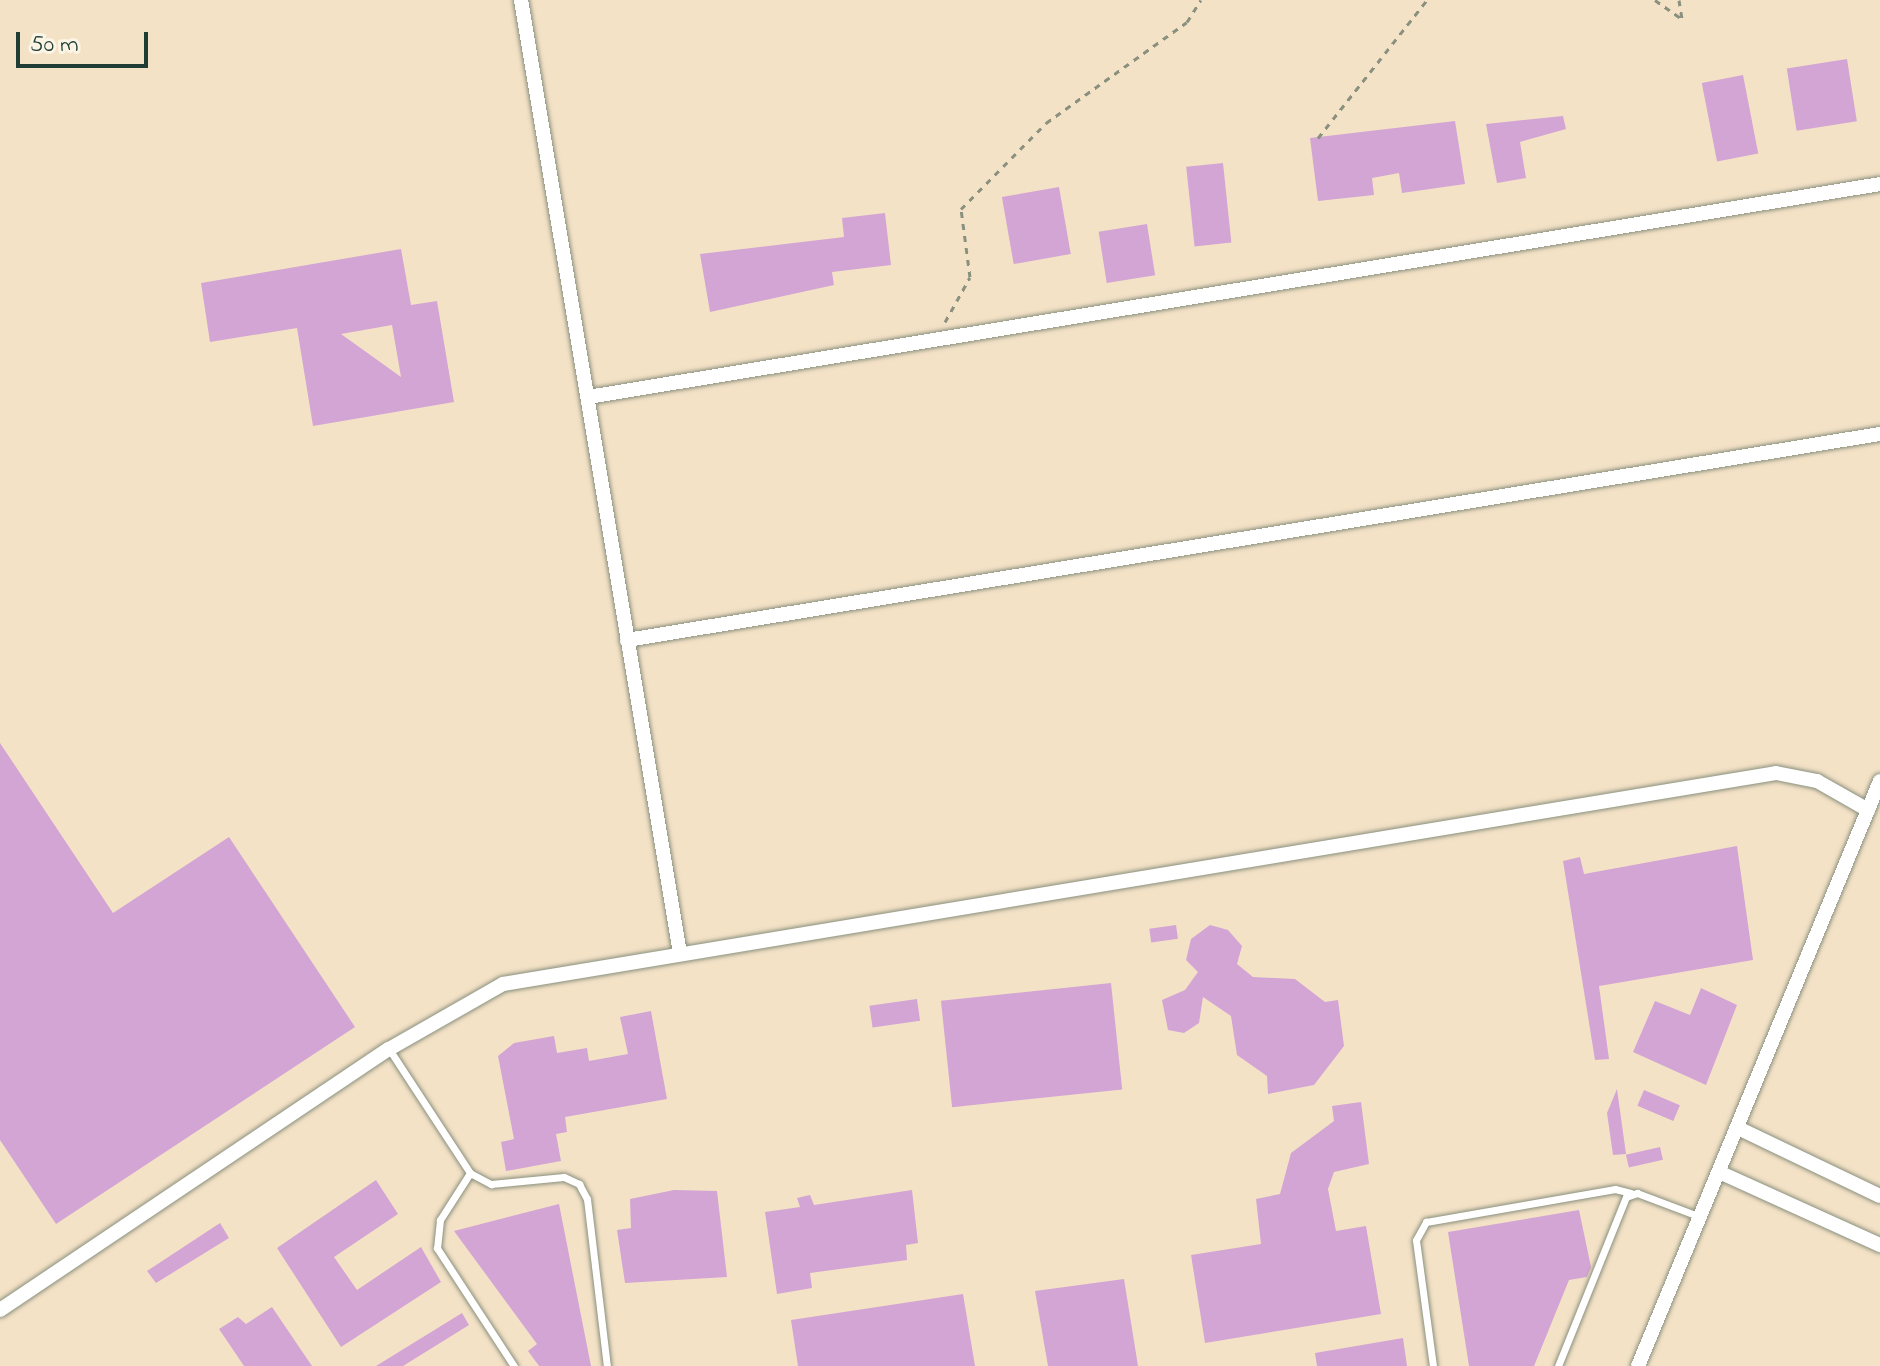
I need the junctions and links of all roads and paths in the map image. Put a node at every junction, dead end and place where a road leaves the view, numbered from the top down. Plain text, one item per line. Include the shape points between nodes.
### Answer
1 (521, 0) edge
2 (1201, 0) edge
3 (1427, 0) edge
4 (1655, 0) edge
5 (1679, 0) edge
6 (1318, 138) dead end
7 (1880, 184) edge
8 (936, 340) junction
9 (588, 397) junction
10 (1880, 434) edge
11 (627, 640) junction
12 (1880, 781) edge
13 (1868, 810) junction
14 (680, 953) junction
15 (389, 1049) junction
16 (1738, 1128) junction
17 (1719, 1172) junction
18 (470, 1173) junction
19 (1631, 1193) junction
20 (1880, 1196) edge
21 (1701, 1217) junction
22 (1880, 1245) edge
23 (0, 1310) edge
24 (514, 1366) edge
25 (607, 1366) edge
26 (1433, 1366) edge
27 (1558, 1366) edge
28 (1638, 1366) edge

1 - 9 street
2 - 8 path via 1187,22 1046,123 961,209 970,277
3 - 6 path
4 - 5 path via 1682,19
7 - 8 street
8 - 9 street
9 - 11 street
10 - 11 street
11 - 14 street
12 - 13 street
13 - 14 street via 1817,781 1776,773
13 - 16 street
14 - 15 street via 484,990
15 - 18 lane
15 - 23 street
16 - 17 street
16 - 20 street
17 - 21 street
17 - 22 street
18 - 24 lane via 440,1220 437,1248
18 - 25 lane via 491,1184 564,1177 579,1184
19 - 21 lane
19 - 26 lane via 1615,1189 1426,1222 1416,1240
19 - 27 lane
21 - 28 street

